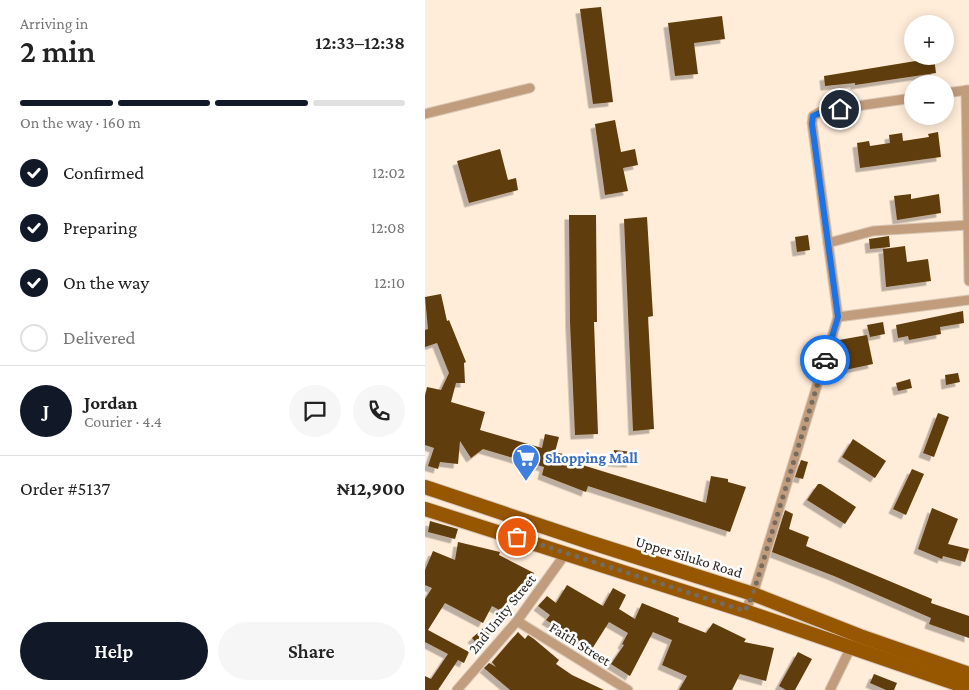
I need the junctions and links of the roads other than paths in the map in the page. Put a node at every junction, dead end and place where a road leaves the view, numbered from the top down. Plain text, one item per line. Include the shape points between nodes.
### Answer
1 (530, 88) dead end
2 (967, 90) edge
3 (954, 92) edge
4 (904, 99) edge
5 (425, 114) edge
6 (968, 225) edge
7 (828, 243) junction
8 (969, 281) edge
9 (969, 300) edge
10 (838, 317) junction
11 (425, 486) edge
12 (425, 509) edge
13 (566, 553) junction
14 (753, 594) junction
15 (745, 611) junction
16 (517, 621) junction
17 (850, 648) junction
18 (969, 674) edge
19 (969, 688) edge
20 (457, 690) edge
21 (628, 690) edge
22 (830, 690) edge

1 - 5 street
2 - 3 street
2 - 6 street
4 - 7 street via 813,116
6 - 7 street via 873,231
6 - 8 street
7 - 10 street
9 - 10 street
10 - 14 street
11 - 14 main road, Upper Siluko Road
12 - 13 main road
13 - 15 main road
13 - 16 street, 2nd Unity Street
14 - 15 street
14 - 18 main road, Upper Siluko Road
15 - 17 main road
16 - 20 street, 2nd Unity Street
16 - 21 street, Faith Street
17 - 19 main road
17 - 22 street

